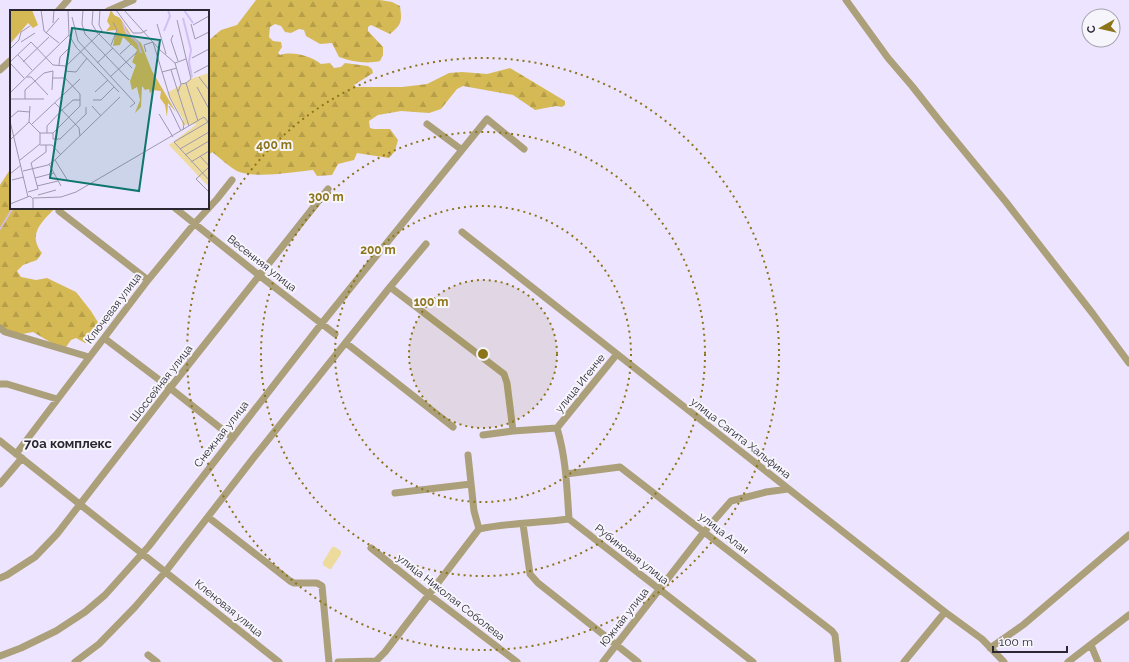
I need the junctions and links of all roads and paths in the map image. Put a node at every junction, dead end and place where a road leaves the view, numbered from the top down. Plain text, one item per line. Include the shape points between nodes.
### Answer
1 (68, 0) edge
2 (133, 0) edge
3 (846, 0) edge
4 (59, 10) edge
5 (110, 10) edge
6 (10, 61) edge
7 (0, 70) edge
8 (426, 124) dead end
9 (524, 149) dead end
10 (462, 150) junction
11 (232, 180) dead end
12 (328, 189) dead end
13 (209, 208) edge
14 (176, 209) edge
15 (208, 209) edge
16 (59, 211) dead end
17 (195, 223) junction
18 (462, 232) dead end
19 (426, 244) dead end
20 (260, 276) junction
21 (148, 280) junction
22 (390, 287) junction
23 (322, 323) junction
24 (0, 328) edge
25 (335, 334) dead end
26 (104, 338) junction
27 (346, 342) junction
28 (617, 354) junction
29 (89, 357) junction
30 (1129, 363) edge
31 (1, 384) edge
32 (170, 388) junction
33 (57, 399) junction
34 (453, 427) dead end
35 (557, 428) junction
36 (513, 431) junction
37 (484, 435) dead end
38 (233, 438) junction
39 (0, 440) edge
40 (14, 452) junction
41 (468, 455) dead end
42 (22, 458) junction
43 (566, 474) junction
44 (0, 484) edge
45 (471, 484) junction
46 (788, 489) junction
47 (395, 493) dead end
48 (80, 504) junction
49 (208, 517) junction
50 (568, 519) junction
51 (523, 524) junction
52 (479, 529) junction
53 (704, 532) junction
54 (1129, 535) edge
55 (371, 548) dead end
56 (142, 553) junction
57 (166, 572) junction
58 (0, 578) edge
59 (660, 589) junction
60 (428, 594) junction
61 (945, 612) junction
62 (1129, 614) edge
63 (616, 645) junction
64 (1091, 645) junction
65 (990, 648) junction
66 (148, 655) dead end
67 (0, 656) edge
68 (376, 661) edge
69 (75, 662) edge
70 (157, 662) edge
71 (278, 662) edge
72 (329, 662) edge
73 (338, 662) edge
74 (517, 662) edge
75 (603, 662) edge
76 (638, 662) edge
77 (753, 662) edge
78 (838, 662) edge
79 (904, 662) edge
80 (1004, 662) edge
81 (1068, 662) edge
82 (1098, 662) edge

1 - 4 street
2 - 5 street
3 - 30 street via 888,58 1006,202
6 - 7 street
8 - 10 street
9 - 10 street, Снежная улица via 487,119
10 - 23 street, Снежная улица
11 - 13 street, Ключевая улица
12 - 20 street, Шоссейная улица
14 - 17 street, Весенняя улица
15 - 17 street, Ключевая улица
16 - 21 street
17 - 20 street, Весенняя улица
17 - 21 street, Ключевая улица
18 - 28 street, улица Сагита Хальфина
19 - 22 street
20 - 23 street, Весенняя улица
20 - 32 street, Шоссейная улица
21 - 26 street, Ключевая улица
22 - 27 street
22 - 36 street via 504,374
23 - 25 street, Весенняя улица
23 - 38 street, Снежная улица
24 - 29 street via 5,332
26 - 29 street, Ключевая улица
26 - 32 street
27 - 34 street
27 - 49 street
28 - 35 street, улица Игенче
28 - 46 street, улица Сагита Хальфина
29 - 33 street, Ключевая улица
31 - 33 street
32 - 38 street
32 - 48 street, Шоссейная улица
33 - 40 street, Ключевая улица
35 - 36 street
35 - 43 street, улица Игенче
36 - 37 street
38 - 56 street, Снежная улица
39 - 40 street, Кленовая улица
40 - 42 street, Кленовая улица
41 - 45 street
42 - 44 street
42 - 48 street, Кленовая улица
43 - 50 street, улица Игенче
43 - 53 street, улица Алан via 620,467
45 - 47 street
45 - 52 street
46 - 53 street, Южная улица via 731,502
46 - 61 street, улица Сагита Хальфина
48 - 56 street, Кленовая улица
48 - 58 street, Шоссейная улица via 35,557
49 - 57 street
49 - 72 street via 290,581 317,582 322,586
50 - 51 street
50 - 59 street, Рубиновая улица
51 - 52 street
51 - 63 street via 530,574
52 - 60 street
53 - 59 street, Южная улица
53 - 78 street, улица Алан via 832,631 835,635
54 - 65 street via 1023,625
55 - 60 street, улица Николая Соболева
56 - 57 street, Кленовая улица
56 - 67 street, Снежная улица via 105,595 85,612 56,631
57 - 69 street via 99,644
57 - 71 street, Кленовая улица
59 - 63 street, Южная улица
59 - 77 street, Рубиновая улица
60 - 68 street
60 - 74 street, улица Николая Соболева
61 - 65 street, улица Сагита Хальфина
61 - 79 street
62 - 64 street
63 - 75 street, Южная улица
63 - 76 street
64 - 81 street
64 - 82 street
65 - 80 street, улица Сагита Хальфина
66 - 70 street
68 - 73 street

